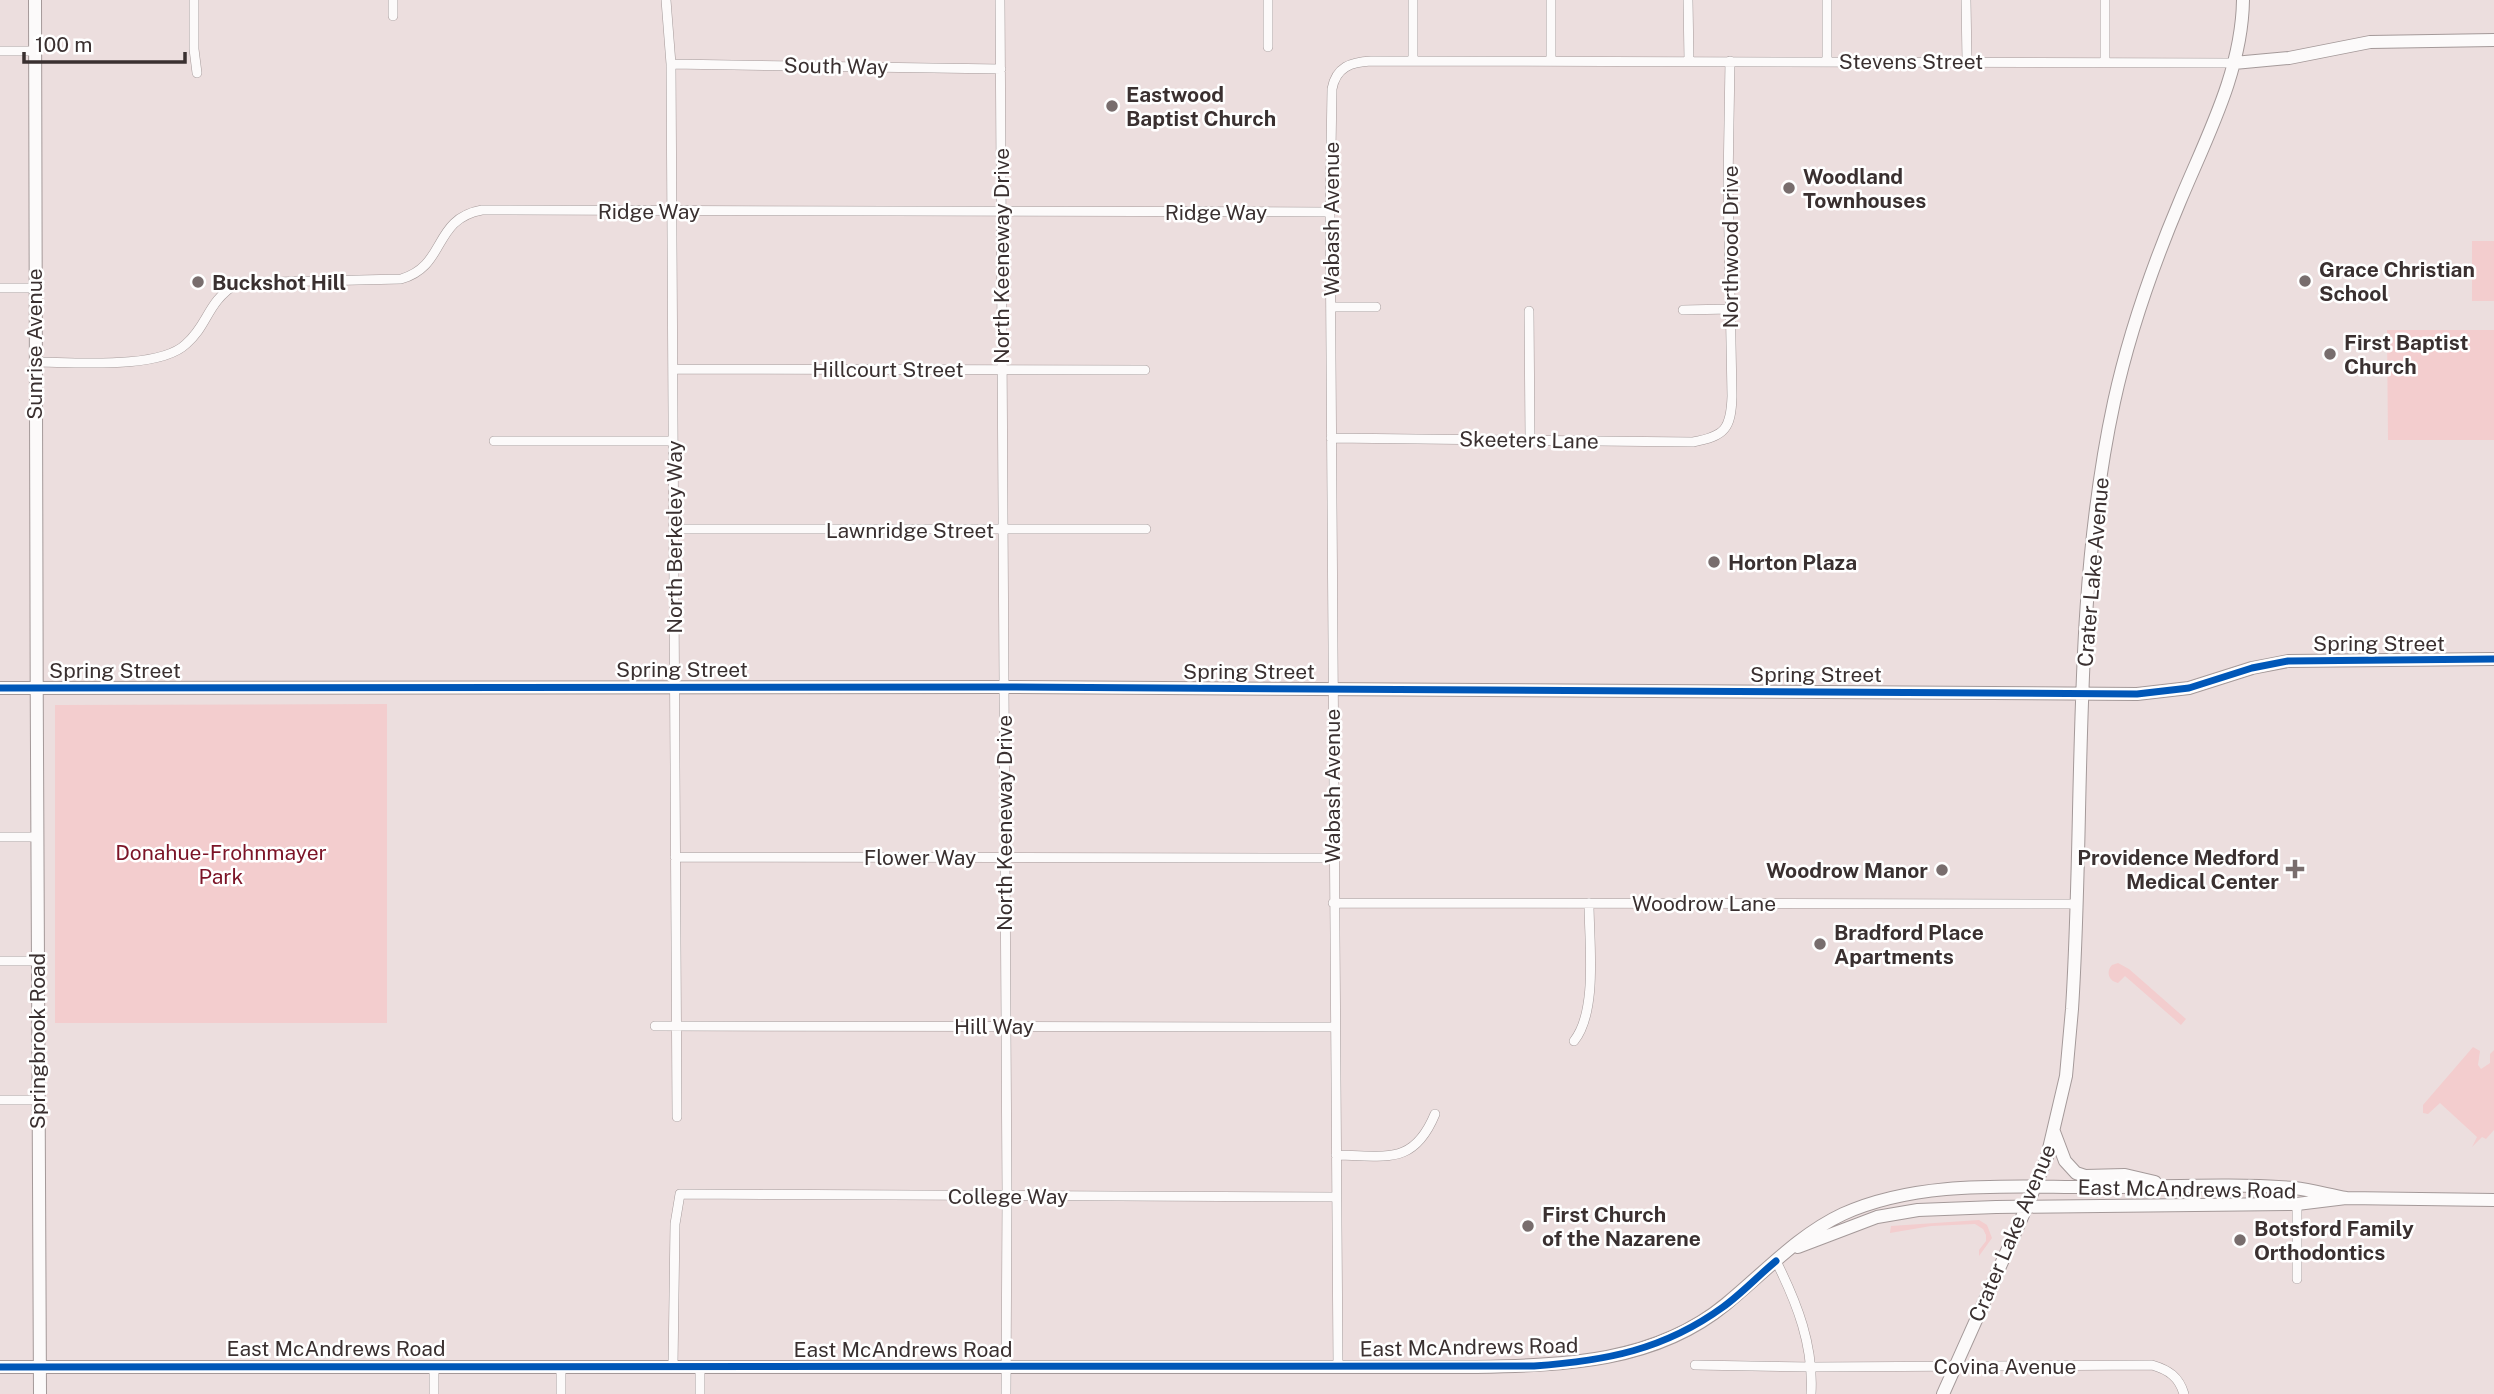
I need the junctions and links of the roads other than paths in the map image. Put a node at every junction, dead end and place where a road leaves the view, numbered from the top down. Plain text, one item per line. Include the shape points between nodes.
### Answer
1 (35, 0) edge
2 (194, 0) edge
3 (393, 0) edge
4 (666, 0) edge
5 (1000, 0) edge
6 (1268, 0) edge
7 (1413, 0) edge
8 (1551, 0) edge
9 (1688, 0) edge
10 (1827, 0) edge
11 (1966, 0) edge
12 (2105, 0) edge
13 (2243, 0) edge
14 (393, 16) dead end
15 (2494, 40) edge
16 (1268, 47) dead end
17 (0, 51) edge
18 (35, 51) junction
19 (1413, 61) junction
20 (1551, 61) junction
21 (1689, 61) junction
22 (1730, 61) junction
23 (1827, 61) junction
24 (1967, 61) junction
25 (2105, 62) junction
26 (2234, 63) junction
27 (671, 64) junction
28 (1001, 69) junction
29 (197, 73) dead end
30 (1333, 80) joint
31 (672, 211) junction
32 (1001, 212) junction
33 (1330, 212) junction
34 (0, 288) edge
35 (34, 288) junction
36 (1331, 307) junction
37 (1376, 307) dead end
38 (1730, 309) junction
39 (1683, 310) dead end
40 (1530, 311) dead end
41 (34, 362) junction
42 (673, 369) junction
43 (1002, 369) junction
44 (1145, 370) dead end
45 (1725, 430) joint
46 (1331, 438) junction
47 (1530, 439) junction
48 (494, 441) dead end
49 (673, 441) junction
50 (674, 529) junction
51 (1146, 529) dead end
52 (1002, 530) junction
53 (2494, 659) edge
54 (38, 687) junction
55 (674, 687) junction
56 (1003, 687) junction
57 (0, 688) edge
58 (1332, 689) junction
59 (2084, 694) junction
60 (0, 836) edge
61 (37, 837) junction
62 (675, 857) junction
63 (1004, 857) junction
64 (1333, 858) junction
65 (1333, 903) junction
66 (1589, 903) junction
67 (2076, 904) junction
68 (0, 961) edge
69 (37, 961) junction
70 (655, 1026) dead end
71 (676, 1026) junction
72 (1006, 1026) junction
73 (1334, 1027) junction
74 (1574, 1041) dead end
75 (0, 1100) edge
76 (38, 1100) junction
77 (1436, 1114) dead end
78 (677, 1117) dead end
79 (2054, 1132) junction
80 (1336, 1155) junction
81 (2036, 1187) junction
82 (2175, 1187) junction
83 (1007, 1196) junction
84 (1336, 1197) junction
85 (2346, 1198) junction
86 (2494, 1199) edge
87 (2297, 1204) junction
88 (2027, 1206) junction
89 (1791, 1250) junction
90 (1776, 1261) junction
91 (2297, 1279) dead end
92 (1695, 1365) dead end
93 (434, 1366) junction
94 (561, 1366) junction
95 (673, 1366) junction
96 (700, 1366) junction
97 (1955, 1366) junction
98 (0, 1367) edge
99 (40, 1367) junction
100 (1005, 1367) junction
101 (1338, 1367) junction
102 (1811, 1367) junction
103 (40, 1394) edge
104 (433, 1394) edge
105 (561, 1394) edge
106 (700, 1394) edge
107 (1006, 1394) edge
108 (1811, 1394) edge
109 (1943, 1394) edge
110 (2184, 1394) edge

1 - 18 main road, Sunrise Avenue
2 - 29 street
3 - 14 street
4 - 27 street, North Berkeley Way
5 - 28 street, North Keeneway Drive
6 - 16 street
7 - 19 street
8 - 20 street
9 - 21 street
10 - 23 street
11 - 24 street
12 - 25 street
13 - 26 main road, Crater Lake Avenue
15 - 26 main road, Stevens Street via 2370,42
17 - 18 street
18 - 35 main road, Sunrise Avenue
19 - 20 street, Stevens Street
19 - 30 street, Stevens Street via 1352,63
20 - 21 street, Stevens Street
21 - 22 street, Stevens Street
22 - 23 street, Stevens Street
22 - 38 street, Northwood Drive
23 - 24 street, Stevens Street
24 - 25 street, Stevens Street
25 - 26 street, Stevens Street
26 - 59 main road, Crater Lake Avenue via 2155,263 2119,380 2093,532
27 - 28 street, South Way
27 - 31 street, North Berkeley Way
28 - 32 street, North Keeneway Drive
30 - 33 street, Wabash Avenue
31 - 32 street, Ridge Way
31 - 41 street, Ridge Way via 468,212 450,226 432,259 411,276 250,281 219,296 189,342 158,359
31 - 42 street, North Berkeley Way
32 - 33 street, Ridge Way
32 - 43 street, North Keeneway Drive
33 - 36 street, Wabash Avenue
34 - 35 street
35 - 41 main road, Sunrise Avenue
36 - 37 street
36 - 46 street, Wabash Avenue
38 - 39 street
38 - 45 street, Northwood Drive via 1732,396
40 - 47 street
41 - 54 main road, Sunrise Avenue
42 - 43 street, Hillcourt Street
42 - 49 street, North Berkeley Way
43 - 44 street, Hillcourt Street
43 - 52 street, North Keeneway Drive
45 - 47 street, Skeeters Lane via 1693,442
46 - 47 street, Skeeters Lane
46 - 58 street, Wabash Avenue
48 - 49 street
49 - 50 street, North Berkeley Way
50 - 52 street, Lawnridge Street
50 - 55 street, North Berkeley Way
51 - 52 street, Lawnridge Street
52 - 56 street, North Keeneway Drive
53 - 59 main road, Spring Street via 2288,661 2173,691
54 - 55 main road, Spring Street
54 - 57 main road, Spring Street
54 - 61 main road, Springbrook Road
55 - 56 main road, Spring Street
55 - 62 street, North Berkeley Way
56 - 58 main road, Spring Street
56 - 63 street, North Keeneway Drive
58 - 59 main road, Spring Street
58 - 64 street, Wabash Avenue
59 - 67 main road, Crater Lake Avenue
60 - 61 street
61 - 69 main road, Springbrook Road
62 - 63 street, Flower Way
62 - 71 street, North Berkeley Way
63 - 64 street, Flower Way
63 - 72 street, North Keeneway Drive
64 - 65 street, Wabash Avenue
65 - 66 street, Woodrow Lane
65 - 73 street, Wabash Avenue
66 - 67 street, Woodrow Lane
66 - 74 street via 1587,1019
67 - 79 main road, Crater Lake Avenue via 2070,1042
68 - 69 street
69 - 76 main road, Springbrook Road
70 - 71 street, Hill Way
71 - 72 street, Hill Way
71 - 78 street, North Berkeley Way
72 - 73 street, Hill Way
72 - 83 street, North Keeneway Drive
73 - 80 street, Wabash Avenue
75 - 76 street
76 - 99 main road, Springbrook Road
77 - 80 street via 1420,1142 1409,1150
79 - 81 main road, Crater Lake Avenue
79 - 82 main road via 2065,1161 2076,1173 2125,1175
80 - 84 street, Wabash Avenue
81 - 82 main road, East McAndrews Road
81 - 88 main road, Crater Lake Avenue
81 - 89 main road, East McAndrews Road via 1900,1195 1816,1227
82 - 85 main road, East McAndrews Road via 2296,1188
83 - 84 street, College Way
83 - 95 street, College Way via 680,1194 675,1224
83 - 100 street, North Keeneway Drive
84 - 101 street, Wabash Avenue
85 - 86 main road, East McAndrews Road
85 - 87 main road, East McAndrews Road
87 - 88 main road, East McAndrews Road
87 - 91 street
88 - 89 main road, East McAndrews Road via 1895,1213
88 - 97 main road, Crater Lake Avenue
89 - 90 main road, East McAndrews Road
90 - 101 main road, East McAndrews Road via 1704,1320 1630,1353 1534,1366
90 - 102 street via 1795,1301
92 - 102 street, Covina Avenue
93 - 94 main road, East McAndrews Road
93 - 99 main road, East McAndrews Road
93 - 104 street
94 - 95 main road, East McAndrews Road
94 - 105 street
95 - 96 main road, East McAndrews Road
96 - 100 main road, East McAndrews Road
96 - 106 street
97 - 102 street, Covina Avenue
97 - 109 main road, Crater Lake Avenue
97 - 110 street, Covina Avenue via 2152,1365 2177,1378
98 - 99 main road, East McAndrews Road
99 - 103 main road, Springbrook Road
100 - 101 main road, East McAndrews Road
100 - 107 street, North Keeneway Drive
102 - 108 street

